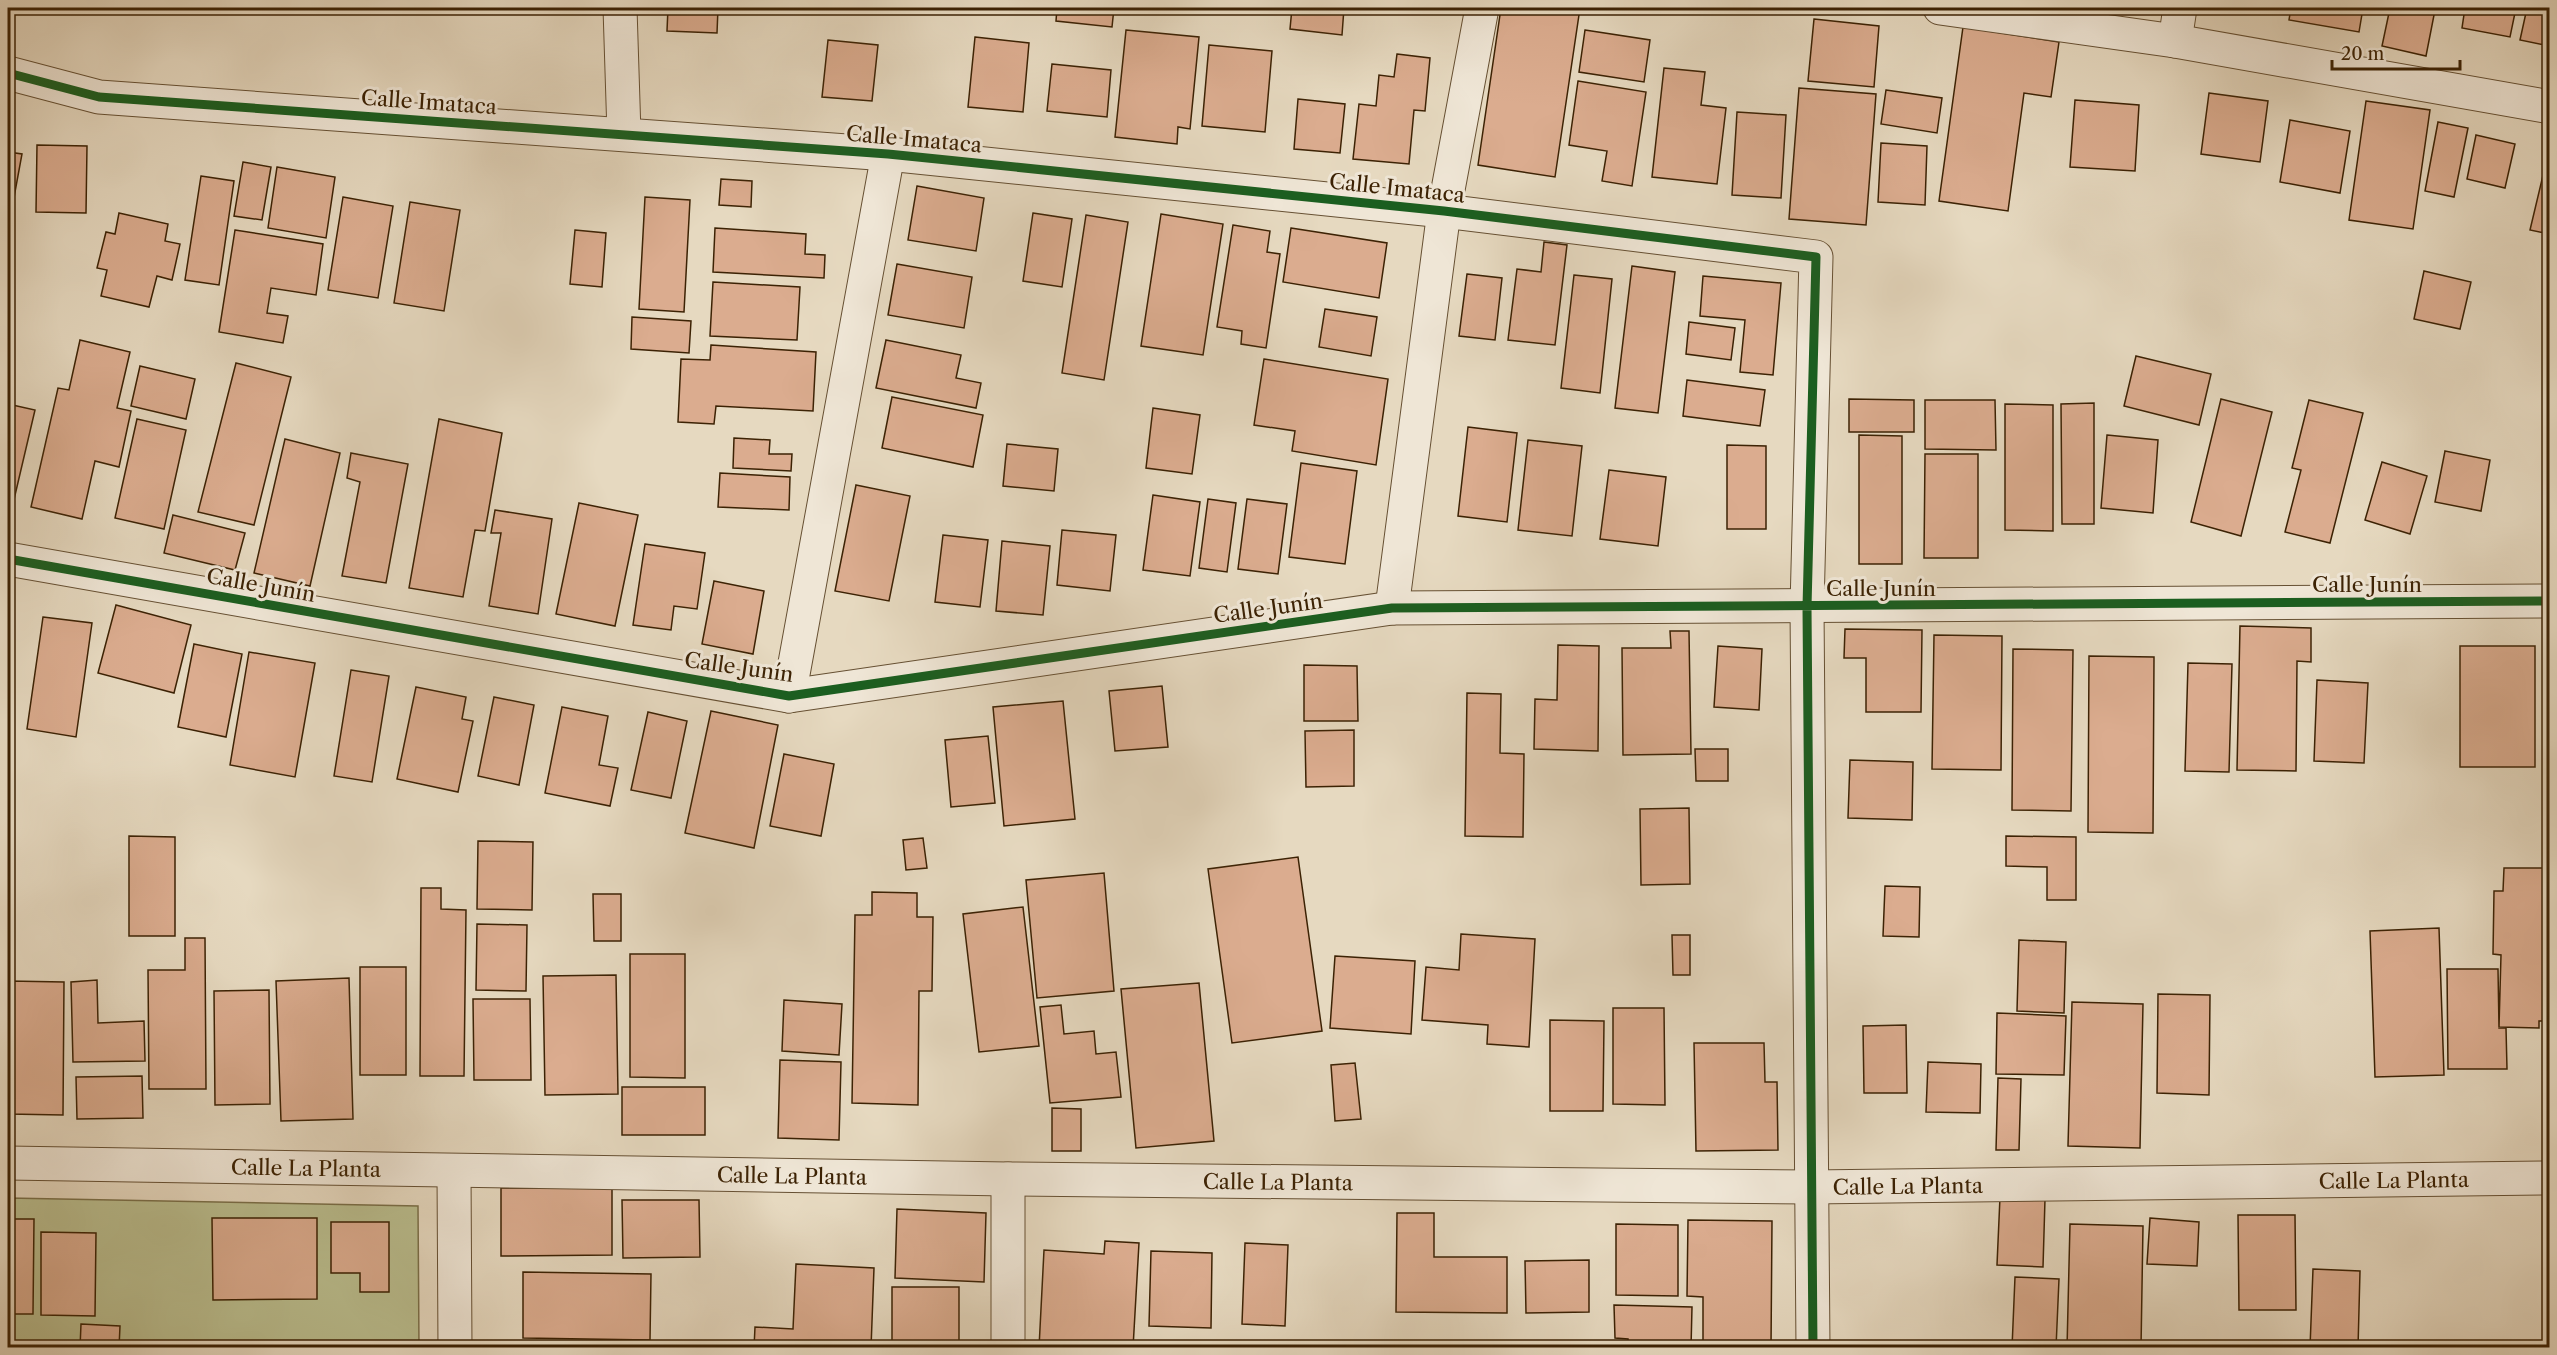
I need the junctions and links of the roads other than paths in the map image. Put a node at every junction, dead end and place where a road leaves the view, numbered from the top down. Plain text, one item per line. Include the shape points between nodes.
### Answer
1 (620, 8) edge
2 (1482, 8) edge
3 (1940, 8) edge
4 (2180, 8) edge
5 (2175, 41) junction
6 (8, 73) edge
7 (2550, 107) edge
8 (624, 134) junction
9 (888, 154) junction
10 (1444, 211) junction
11 (8, 559) edge
12 (2550, 601) edge
13 (1808, 607) junction
14 (1392, 608) junction
15 (789, 696) junction
16 (8, 1163) edge
17 (454, 1172) junction
18 (2550, 1178) edge
19 (1008, 1179) junction
20 (1810, 1187) junction
21 (455, 1347) edge
22 (1008, 1347) edge
23 (1813, 1347) edge

1 - 8 street
2 - 10 street
3 - 5 street
4 - 5 street
5 - 7 street
6 - 8 street, Calle Imataca via 99,97
8 - 9 street, Calle Imataca
9 - 10 street, Calle Imataca
9 - 15 street
10 - 13 street, Calle Imataca via 1816,257
10 - 14 street
11 - 15 street, Calle Junín
12 - 13 street, Calle Junín
13 - 14 street, Calle Junín
13 - 20 street
14 - 15 street, Calle Junín
16 - 17 street, Calle La Planta
17 - 19 street, Calle La Planta
17 - 21 street
18 - 20 street, Calle La Planta
19 - 20 street, Calle La Planta
19 - 22 street
20 - 23 street

